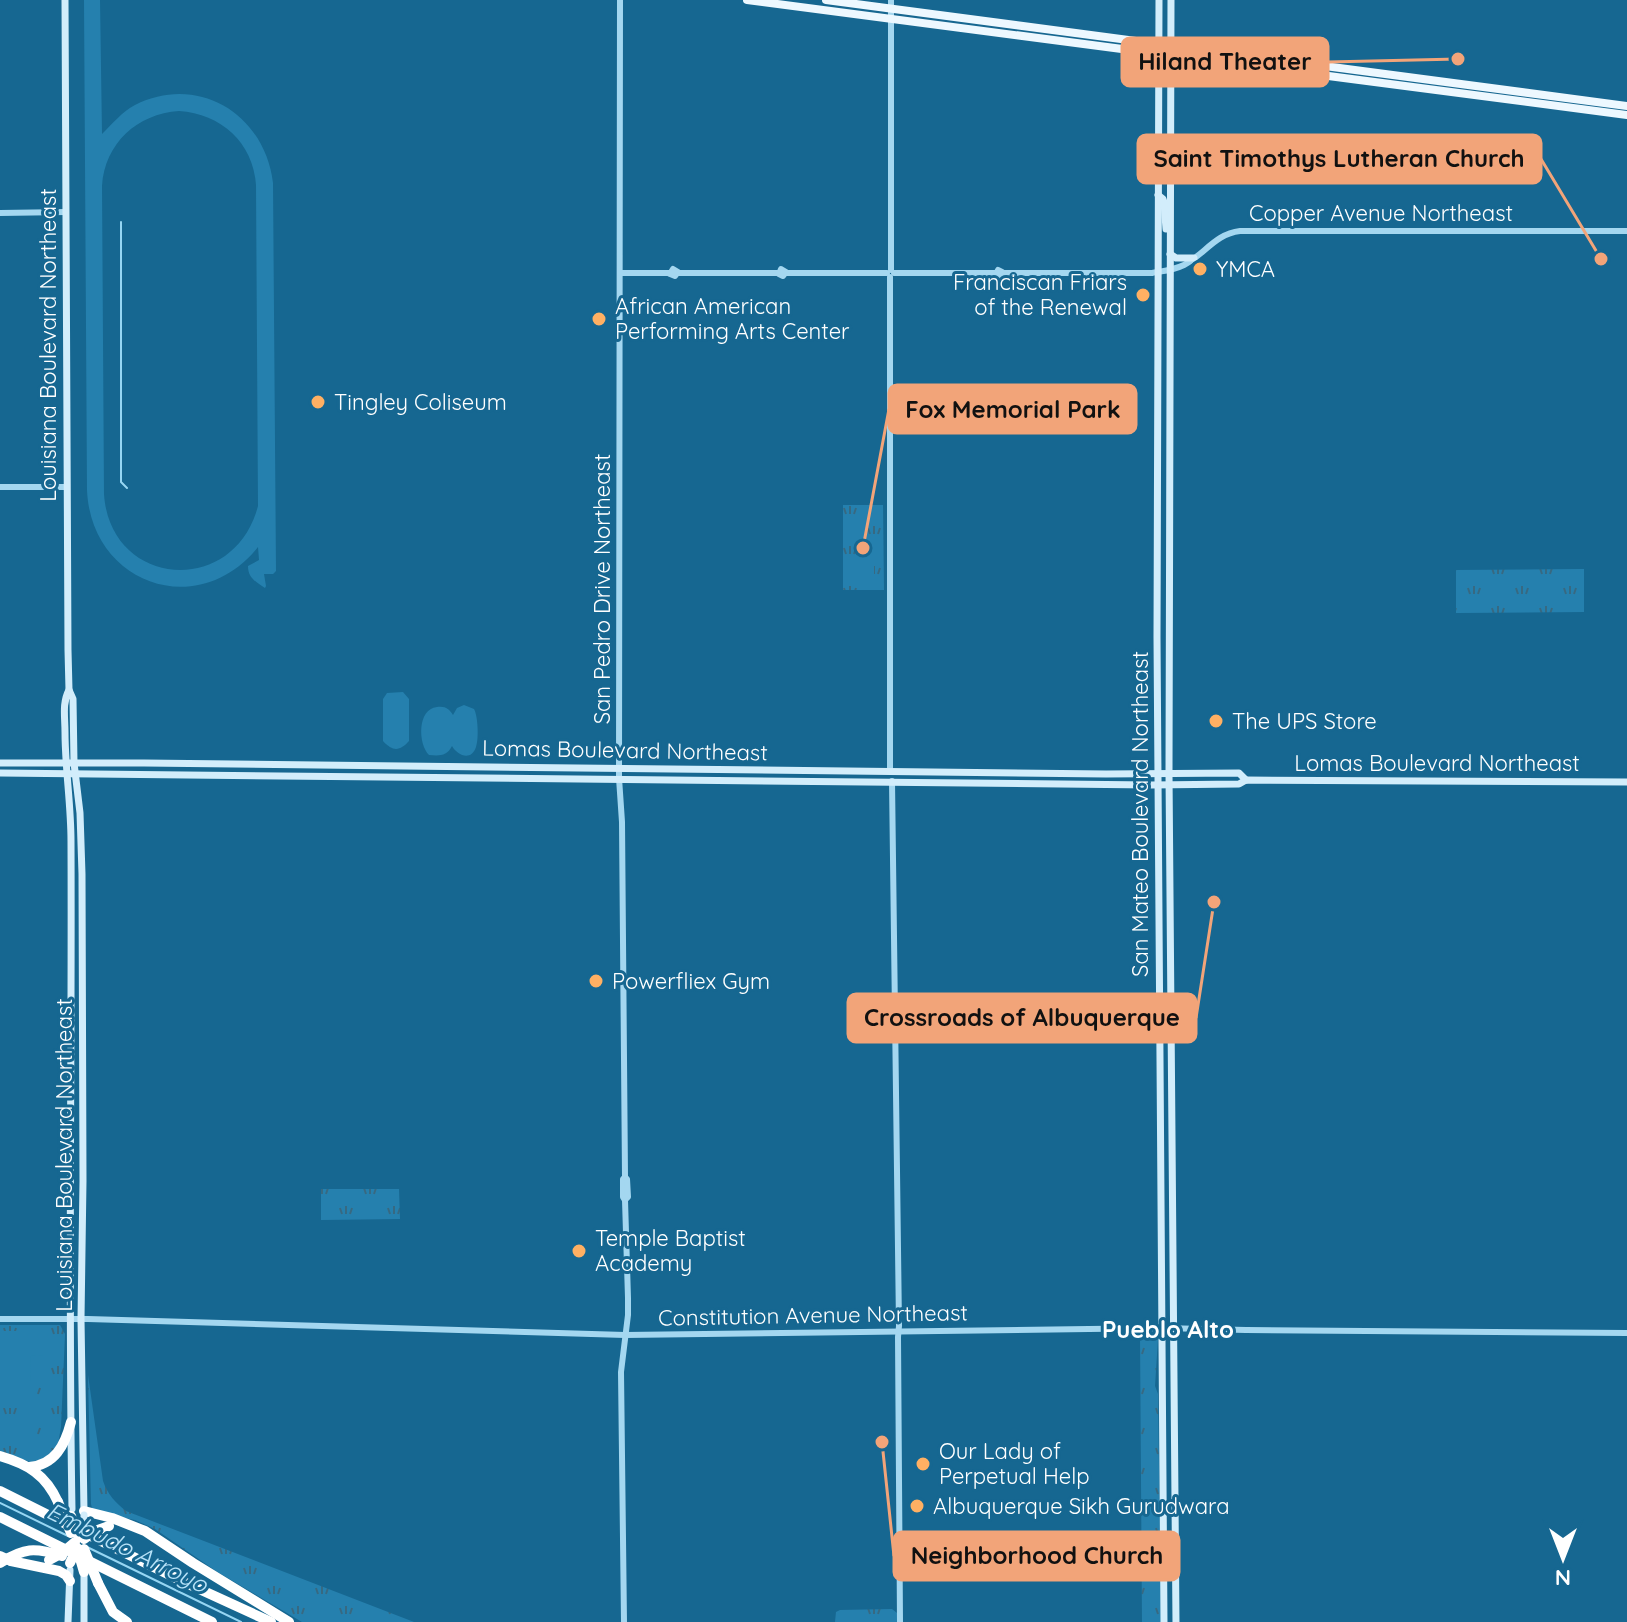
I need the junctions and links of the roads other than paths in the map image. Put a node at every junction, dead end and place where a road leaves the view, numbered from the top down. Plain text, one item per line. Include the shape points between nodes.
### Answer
1 (65, 0) edge
2 (620, 0) edge
3 (747, 0) edge
4 (826, 0) edge
5 (1159, 0) edge
6 (1171, 0) edge
7 (891, 4) edge
8 (890, 19) junction
9 (1159, 44) junction
10 (1171, 45) junction
11 (1159, 54) junction
12 (1171, 56) junction
13 (1627, 106) edge
14 (1627, 115) edge
15 (1158, 195) junction
16 (66, 212) junction
17 (0, 213) edge
18 (1627, 231) edge
19 (1170, 238) junction
20 (1170, 254) junction
21 (1194, 258) junction
22 (1170, 270) junction
23 (1158, 272) junction
24 (620, 273) junction
25 (890, 273) junction
26 (0, 487) edge
27 (67, 487) junction
28 (0, 763) edge
29 (70, 763) junction
30 (620, 768) junction
31 (890, 771) junction
32 (0, 773) edge
33 (66, 773) junction
34 (75, 773) junction
35 (1158, 774) junction
36 (1169, 774) junction
37 (619, 778) junction
38 (1246, 780) junction
39 (892, 781) junction
40 (1627, 782) edge
41 (1169, 784) junction
42 (1158, 785) junction
43 (0, 1319) edge
44 (71, 1319) junction
45 (81, 1319) junction
46 (1162, 1328) junction
47 (1173, 1328) junction
48 (898, 1332) junction
49 (1627, 1333) edge
50 (625, 1335) junction
51 (71, 1422) junction
52 (0, 1456) edge
53 (29, 1467) junction
54 (0, 1491) edge
55 (72, 1512) joint
56 (0, 1517) edge
57 (84, 1517) junction
58 (130, 1525) junction
59 (78, 1542) junction
60 (3, 1559) edge
61 (30, 1565) junction
62 (102, 1568) junction
63 (70, 1571) junction
64 (84, 1574) joint
65 (68, 1622) edge
66 (84, 1622) edge
67 (127, 1622) edge
68 (212, 1622) edge
69 (271, 1622) edge
70 (289, 1622) edge
71 (624, 1622) edge
72 (900, 1622) edge
73 (1164, 1622) edge
74 (1176, 1622) edge

1 - 16 main road, Louisiana Boulevard Northeast
2 - 24 street, San Pedro Drive Northeast
3 - 8 main road
4 - 7 main road
5 - 9 main road, San Mateo Boulevard Northeast
6 - 10 main road, San Mateo Boulevard Northeast
7 - 8 street
7 - 9 main road
8 - 11 main road
8 - 25 street
9 - 10 main road
9 - 11 main road, San Mateo Boulevard Northeast
10 - 12 main road, San Mateo Boulevard Northeast
10 - 13 main road
11 - 12 main road
11 - 15 main road, San Mateo Boulevard Northeast
12 - 14 main road
12 - 19 main road, San Mateo Boulevard Northeast
15 - 19 main road
15 - 23 main road, San Mateo Boulevard Northeast
16 - 17 street
16 - 27 main road, Louisiana Boulevard Northeast
18 - 21 street, Copper Avenue Northeast via 1240,231 1215,239
19 - 20 main road, San Mateo Boulevard Northeast
20 - 21 main road
20 - 22 main road, San Mateo Boulevard Northeast
21 - 22 street, Copper Avenue Northeast
22 - 23 street, Copper Avenue Northeast
22 - 36 main road, San Mateo Boulevard Northeast
23 - 25 street, Copper Avenue Northeast
23 - 35 main road, San Mateo Boulevard Northeast
24 - 25 street, Copper Avenue Northeast
24 - 30 street, San Pedro Drive Northeast
25 - 31 street
26 - 27 street
27 - 29 main road, Louisiana Boulevard Northeast via 69,690 64,700
28 - 29 main road, Lomas Boulevard Northeast
29 - 30 main road, Lomas Boulevard Northeast
29 - 33 main road, Louisiana Boulevard Northeast
29 - 34 main road, Louisiana Boulevard Northeast
30 - 31 main road, Lomas Boulevard Northeast
30 - 37 street, San Pedro Drive Northeast
31 - 35 main road, Lomas Boulevard Northeast
32 - 33 main road, Lomas Boulevard Northeast
33 - 34 main road, Lomas Boulevard Northeast
33 - 44 main road, Louisiana Boulevard Northeast via 71,843
34 - 37 main road, Lomas Boulevard Northeast
34 - 45 main road, Louisiana Boulevard Northeast via 82,874
35 - 36 main road, Lomas Boulevard Northeast
35 - 42 main road, San Mateo Boulevard Northeast
36 - 38 main road, Lomas Boulevard Northeast via 1239,773
36 - 41 main road, San Mateo Boulevard Northeast
37 - 39 main road, Lomas Boulevard Northeast
37 - 50 street, San Pedro Drive Northeast
38 - 40 main road, Lomas Boulevard Northeast
38 - 41 main road, Lomas Boulevard Northeast
39 - 42 main road, Lomas Boulevard Northeast
39 - 48 street
41 - 42 main road, Lomas Boulevard Northeast
41 - 47 main road, San Mateo Boulevard Northeast
42 - 46 main road, San Mateo Boulevard Northeast
43 - 44 street, Constitution Avenue Northeast
44 - 45 street, Constitution Avenue Northeast
44 - 51 main road, Louisiana Boulevard Northeast
45 - 50 street, Constitution Avenue Northeast
45 - 57 main road, Louisiana Boulevard Northeast
46 - 47 street, Constitution Avenue Northeast
46 - 48 street, Constitution Avenue Northeast
46 - 73 main road, San Mateo Boulevard Northeast
47 - 49 street, Constitution Avenue Northeast
47 - 74 main road, San Mateo Boulevard Northeast
48 - 50 street, Constitution Avenue Northeast
48 - 72 street
50 - 71 street, San Pedro Drive Northeast
51 - 53 highway via 56,1456
51 - 55 main road, Louisiana Boulevard Northeast
52 - 53 highway
53 - 59 highway, bridge via 45,1480
54 - 69 highway
55 - 59 highway, bridge
56 - 62 highway
57 - 58 highway
57 - 59 highway, bridge
58 - 59 highway, bridge via 109,1526
58 - 70 highway
59 - 61 highway, bridge
59 - 63 highway, bridge
59 - 64 highway, bridge
59 - 67 highway, bridge via 113,1612
60 - 61 highway
60 - 62 highway via 32,1549
61 - 63 highway
62 - 68 highway
63 - 65 main road
64 - 66 main road

